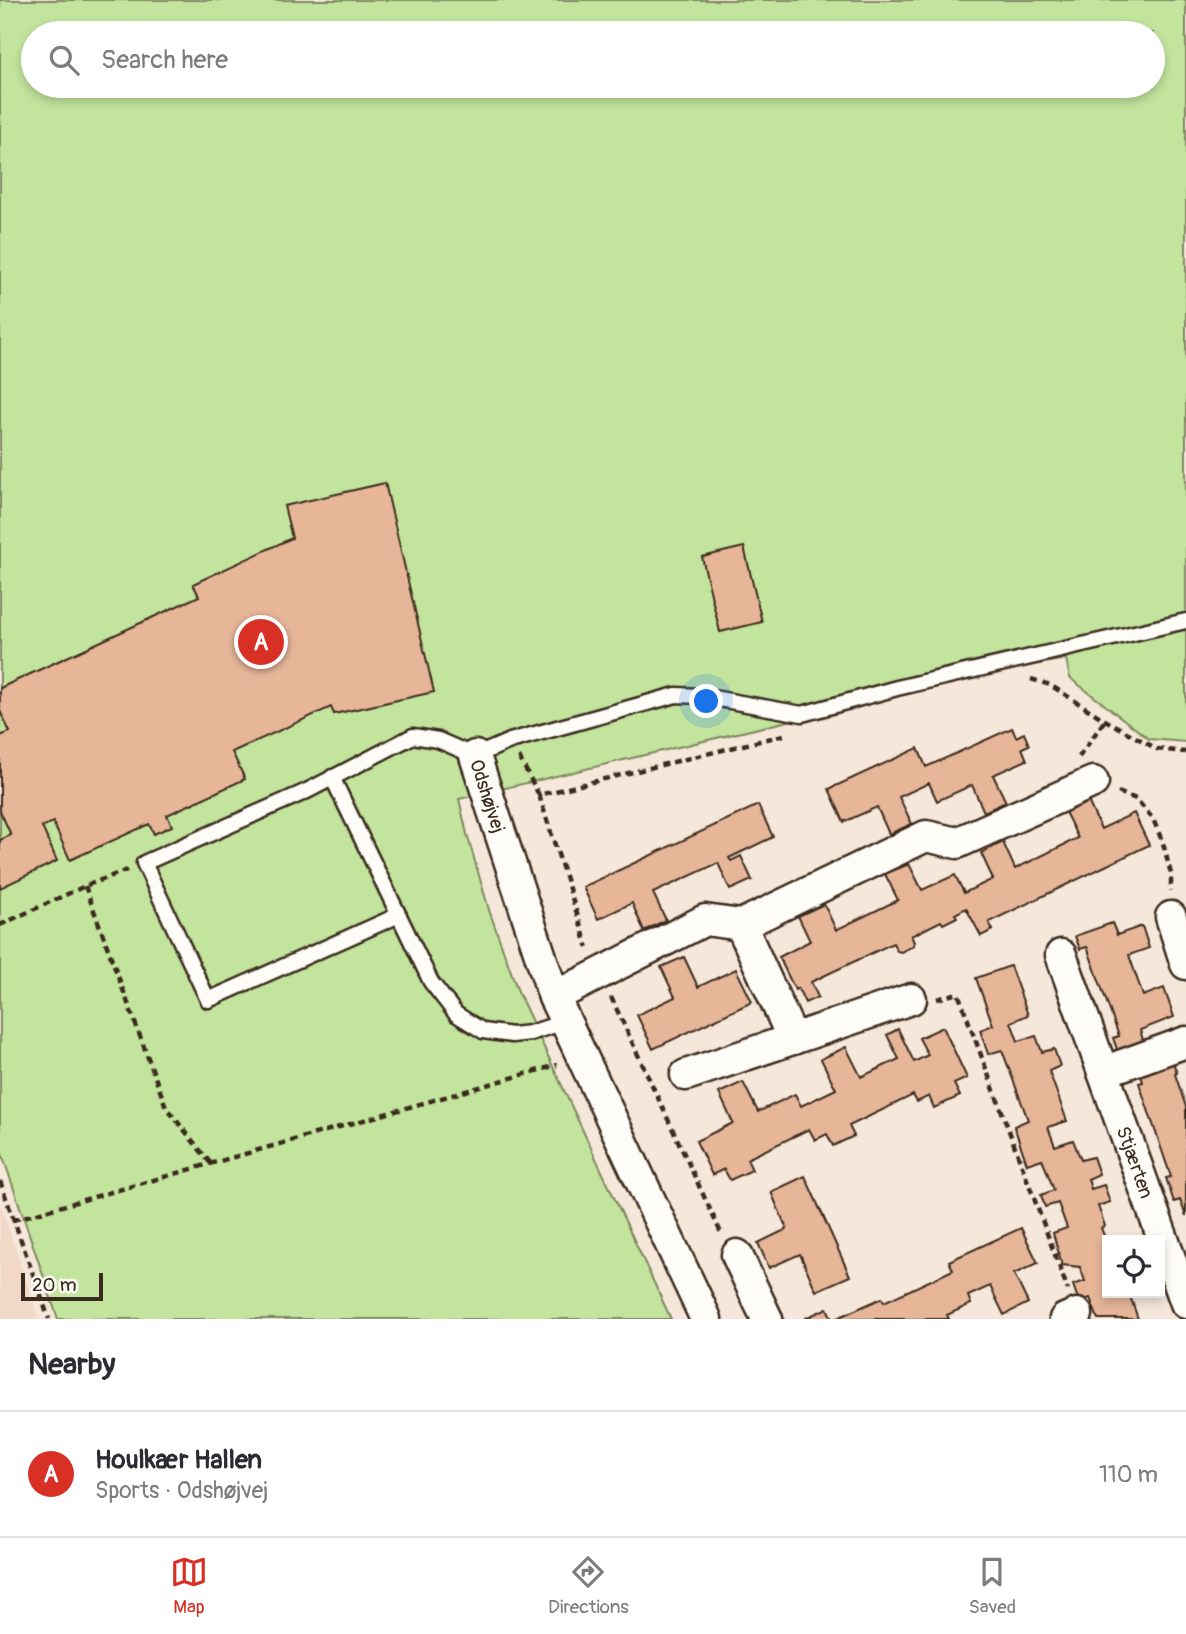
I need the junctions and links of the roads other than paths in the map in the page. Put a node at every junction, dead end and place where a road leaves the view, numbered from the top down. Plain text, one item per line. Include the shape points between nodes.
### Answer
1 (1186, 621) edge
2 (475, 757) junction
3 (332, 777) junction
4 (1093, 782) road end
5 (399, 915) junction
6 (1171, 917) road end
7 (741, 925) junction
8 (1061, 954) dead end
9 (1186, 964) edge
10 (911, 999) road end
11 (559, 1010) junction
12 (793, 1039) junction
13 (1186, 1042) edge
14 (1103, 1072) junction
15 (686, 1075) dead end
16 (737, 1255) road end
17 (1185, 1294) edge
18 (706, 1319) edge
19 (767, 1319) edge

1 - 2 lane, Odshøjvej via 802,714 676,695 510,741
2 - 3 lane via 438,740 413,736
2 - 11 street, Odshøjvej
3 - 5 lane
3 - 5 lane via 144,863 208,1000
4 - 7 street via 957,843 926,836
5 - 11 lane via 431,982 456,1014 483,1031 530,1033
6 - 9 street
7 - 11 street via 705,920 600,974
7 - 12 street
8 - 14 street, Stjærten
10 - 12 street
11 - 18 street, Odshøjvej
12 - 15 street
13 - 14 street
14 - 17 street, Stjærten
16 - 19 street

